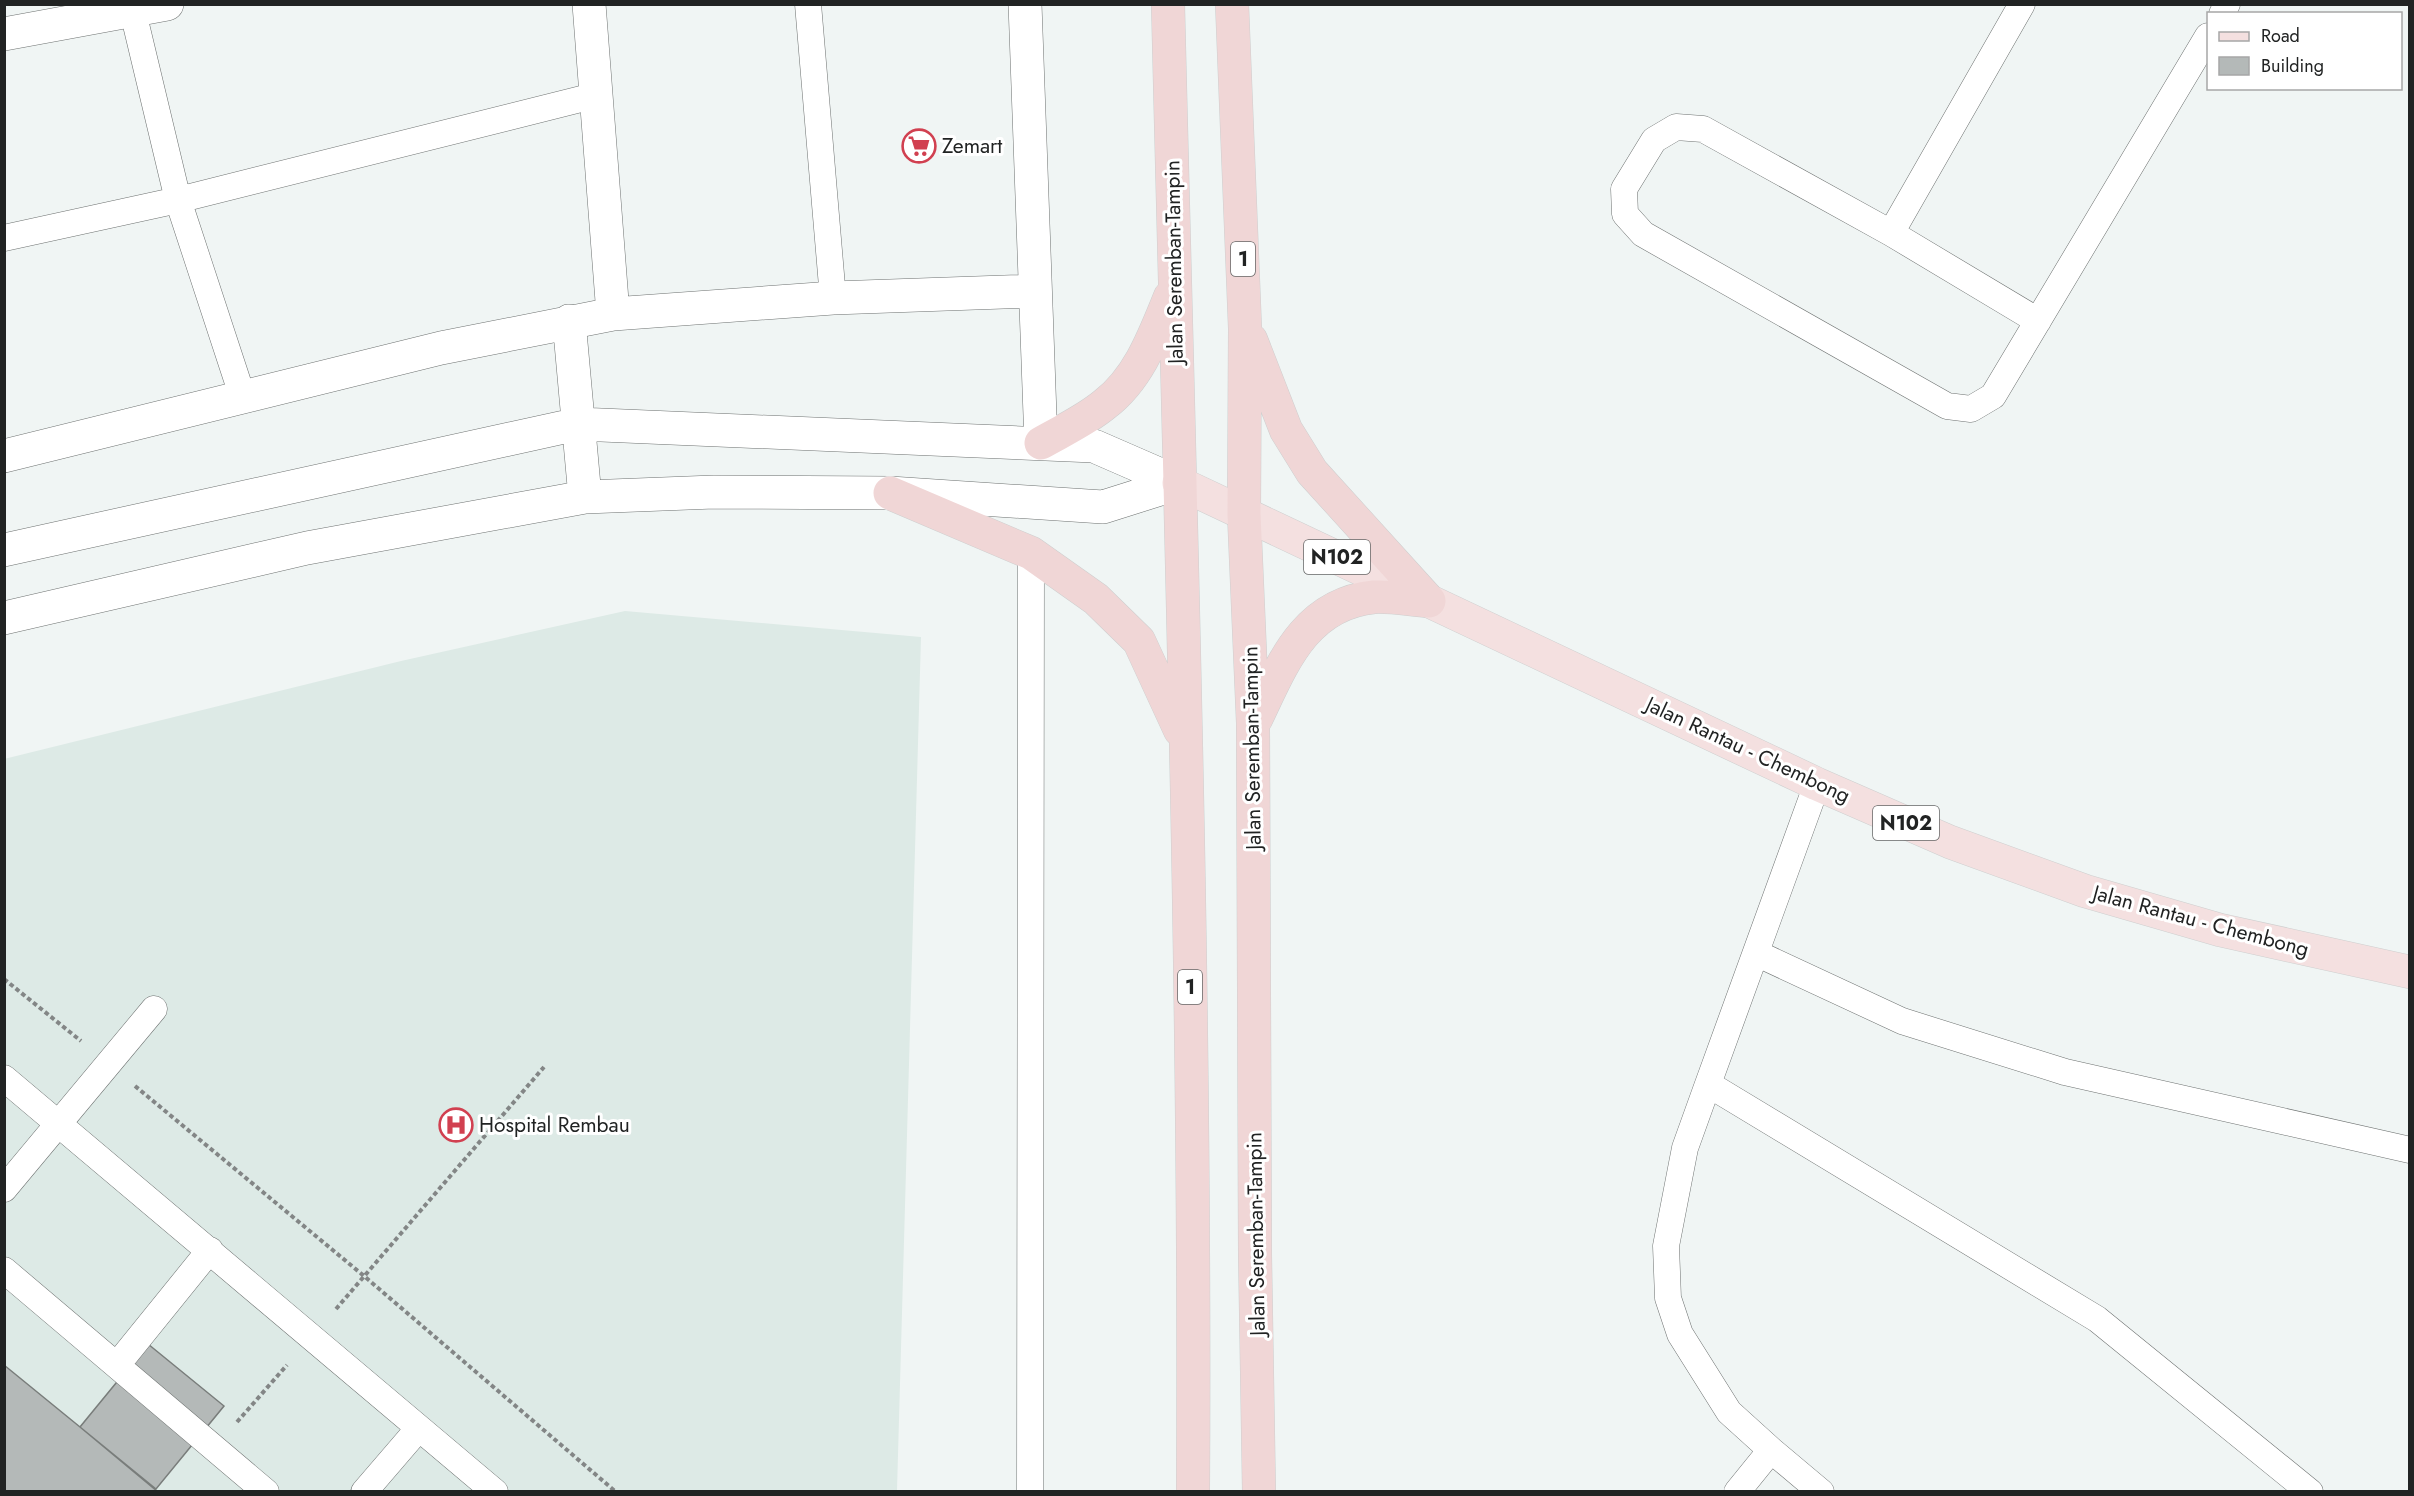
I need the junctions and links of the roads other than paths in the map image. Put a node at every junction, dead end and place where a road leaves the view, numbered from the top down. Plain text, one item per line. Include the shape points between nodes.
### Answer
1 (167, 4) edge
2 (589, 4) edge
3 (808, 4) edge
4 (1025, 4) edge
5 (1168, 4) edge
6 (1232, 4) edge
7 (2022, 4) edge
8 (133, 12) junction
9 (4, 34) edge
10 (2207, 38) edge
11 (597, 95) junction
12 (178, 200) junction
13 (1891, 233) junction
14 (4, 238) edge
15 (1175, 285) junction
16 (1035, 291) junction
17 (833, 298) junction
18 (612, 314) junction
19 (569, 321) junction
20 (2038, 321) junction
21 (1245, 328) junction
22 (243, 398) junction
23 (578, 424) junction
24 (1041, 443) junction
25 (4, 456) edge
26 (1179, 483) junction
27 (890, 493) junction
28 (585, 497) junction
29 (1244, 514) junction
30 (4, 550) edge
31 (1031, 553) junction
32 (1430, 601) junction
33 (4, 618) edge
34 (1253, 723) junction
35 (1185, 743) junction
36 (1817, 784) junction
37 (1758, 954) junction
38 (2409, 972) edge
39 (154, 1009) dead end
40 (4, 1078) edge
41 (1708, 1084) junction
42 (58, 1122) junction
43 (2409, 1150) edge
44 (4, 1189) edge
45 (210, 1250) junction
46 (4, 1270) edge
47 (117, 1365) junction
48 (419, 1428) junction
49 (1771, 1450) junction
50 (266, 1491) edge
51 (364, 1491) edge
52 (495, 1491) edge
53 (1030, 1491) edge
54 (1193, 1491) edge
55 (1259, 1491) edge
56 (1737, 1491) edge
57 (1821, 1491) edge
58 (2310, 1491) edge

1 - 8 street
2 - 11 street
3 - 17 lane
4 - 16 street
5 - 15 highway, Jalan Seremban-Tampin / 1
6 - 21 highway, Jalan Seremban-Tampin / 1
7 - 13 lane
8 - 9 street
8 - 12 lane
10 - 20 lane
11 - 12 lane
11 - 18 street
12 - 14 lane
12 - 22 lane
13 - 20 lane
13 - 20 lane via 1703,129 1676,127 1654,140 1624,189 1625,214 1643,234 1947,406 1971,409 1993,396
15 - 24 highway via 1154,337 1130,379 1105,404
15 - 26 highway, Jalan Seremban-Tampin / 1
16 - 17 street
16 - 24 street
17 - 18 street
18 - 19 street
19 - 22 street via 441,348
19 - 23 street
21 - 29 highway, Jalan Seremban-Tampin / 1
21 - 32 highway via 1286,430 1312,471
22 - 25 street
23 - 24 street
23 - 28 street
23 - 30 street
24 - 26 street via 1094,446
26 - 27 street via 1103,507
26 - 29 main road, Jalan Rantau - Chembong / N102
26 - 35 highway, Jalan Seremban-Tampin / 1
27 - 28 street via 714,492
27 - 31 highway
28 - 33 street via 307,548
29 - 32 main road, Jalan Rantau - Chembong / N102
29 - 34 highway, Jalan Seremban-Tampin / 1
31 - 35 highway via 1096,599 1139,641
31 - 53 lane
32 - 34 highway via 1374,597 1343,606 1313,623 1291,646
32 - 36 main road, Jalan Rantau - Chembong / N102
34 - 55 highway, Jalan Seremban-Tampin / 1
35 - 54 highway, Jalan Seremban-Tampin / 1 via 1194,1251
36 - 37 lane
36 - 38 main road, Jalan Rantau - Chembong / N102 via 1950,842 2085,891 2220,930
37 - 41 lane
37 - 43 lane via 1902,1021 1981,1047 2065,1072
39 - 42 lane
40 - 42 lane
41 - 49 lane via 1685,1148 1666,1246 1668,1298 1680,1334 1729,1412
41 - 58 lane via 2097,1319
42 - 44 lane
42 - 45 lane
45 - 47 lane
45 - 48 lane
46 - 47 lane
47 - 50 lane
48 - 51 lane
48 - 52 lane
49 - 56 lane
49 - 57 lane

